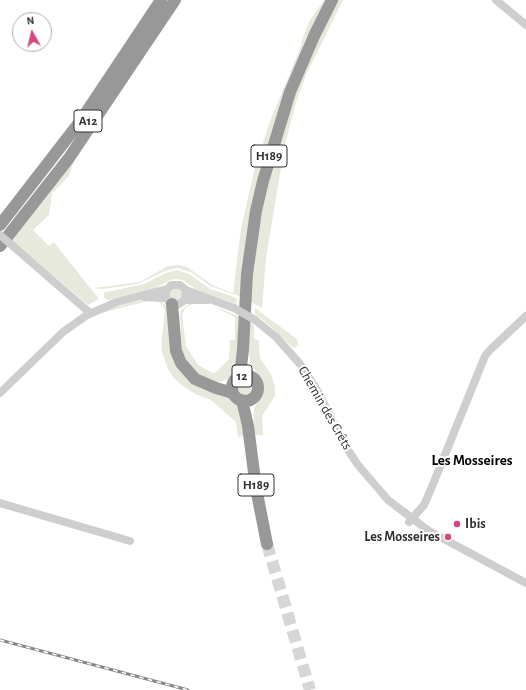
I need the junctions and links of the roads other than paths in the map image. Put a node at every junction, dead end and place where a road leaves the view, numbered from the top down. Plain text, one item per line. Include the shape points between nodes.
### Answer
1 (160, 0) edge
2 (169, 0) edge
3 (175, 0) edge
4 (332, 0) edge
5 (496, 0) edge
6 (526, 25) edge
7 (0, 225) edge
8 (0, 236) edge
9 (0, 246) edge
10 (167, 289) junction
11 (186, 290) junction
12 (139, 296) junction
13 (213, 301) junction
14 (175, 302) junction
15 (90, 313) junction
16 (526, 316) edge
17 (244, 349) joint
18 (241, 388) junction
19 (0, 393) edge
20 (248, 426) joint
21 (0, 503) edge
22 (410, 521) junction
23 (130, 541) dead end
24 (267, 544) tunnel mouth
25 (526, 582) edge

1 - 7 highway, A12 via 79,123
2 - 8 highway, A12 via 128,65 64,156
3 - 9 highway via 69,158
4 - 17 highway, H189 via 290,92 263,180 247,274
5 - 6 street
8 - 15 street, bridge
10 - 11 street, Chemin des Crêts via 170,285 176,284
10 - 12 street, Chemin des Crêts
10 - 14 street
11 - 13 street, Chemin des Crêts
11 - 14 street
12 - 14 street, Chemin des Crêts
12 - 15 street, Chemin des Crêts
13 - 14 street, Chemin des Crêts
13 - 22 street, Chemin des Crêts, bridge via 234,308 255,320 276,337 300,364 317,390 358,465
14 - 18 highway via 176,351 181,362 195,379 210,385
15 - 19 street, Chemin des Crêts via 63,332
16 - 22 street via 485,356 431,489 424,504
17 - 18 highway, 12
18 - 20 highway, 12
20 - 24 highway, H189
21 - 23 street
22 - 25 street, Chemin des Crêts

